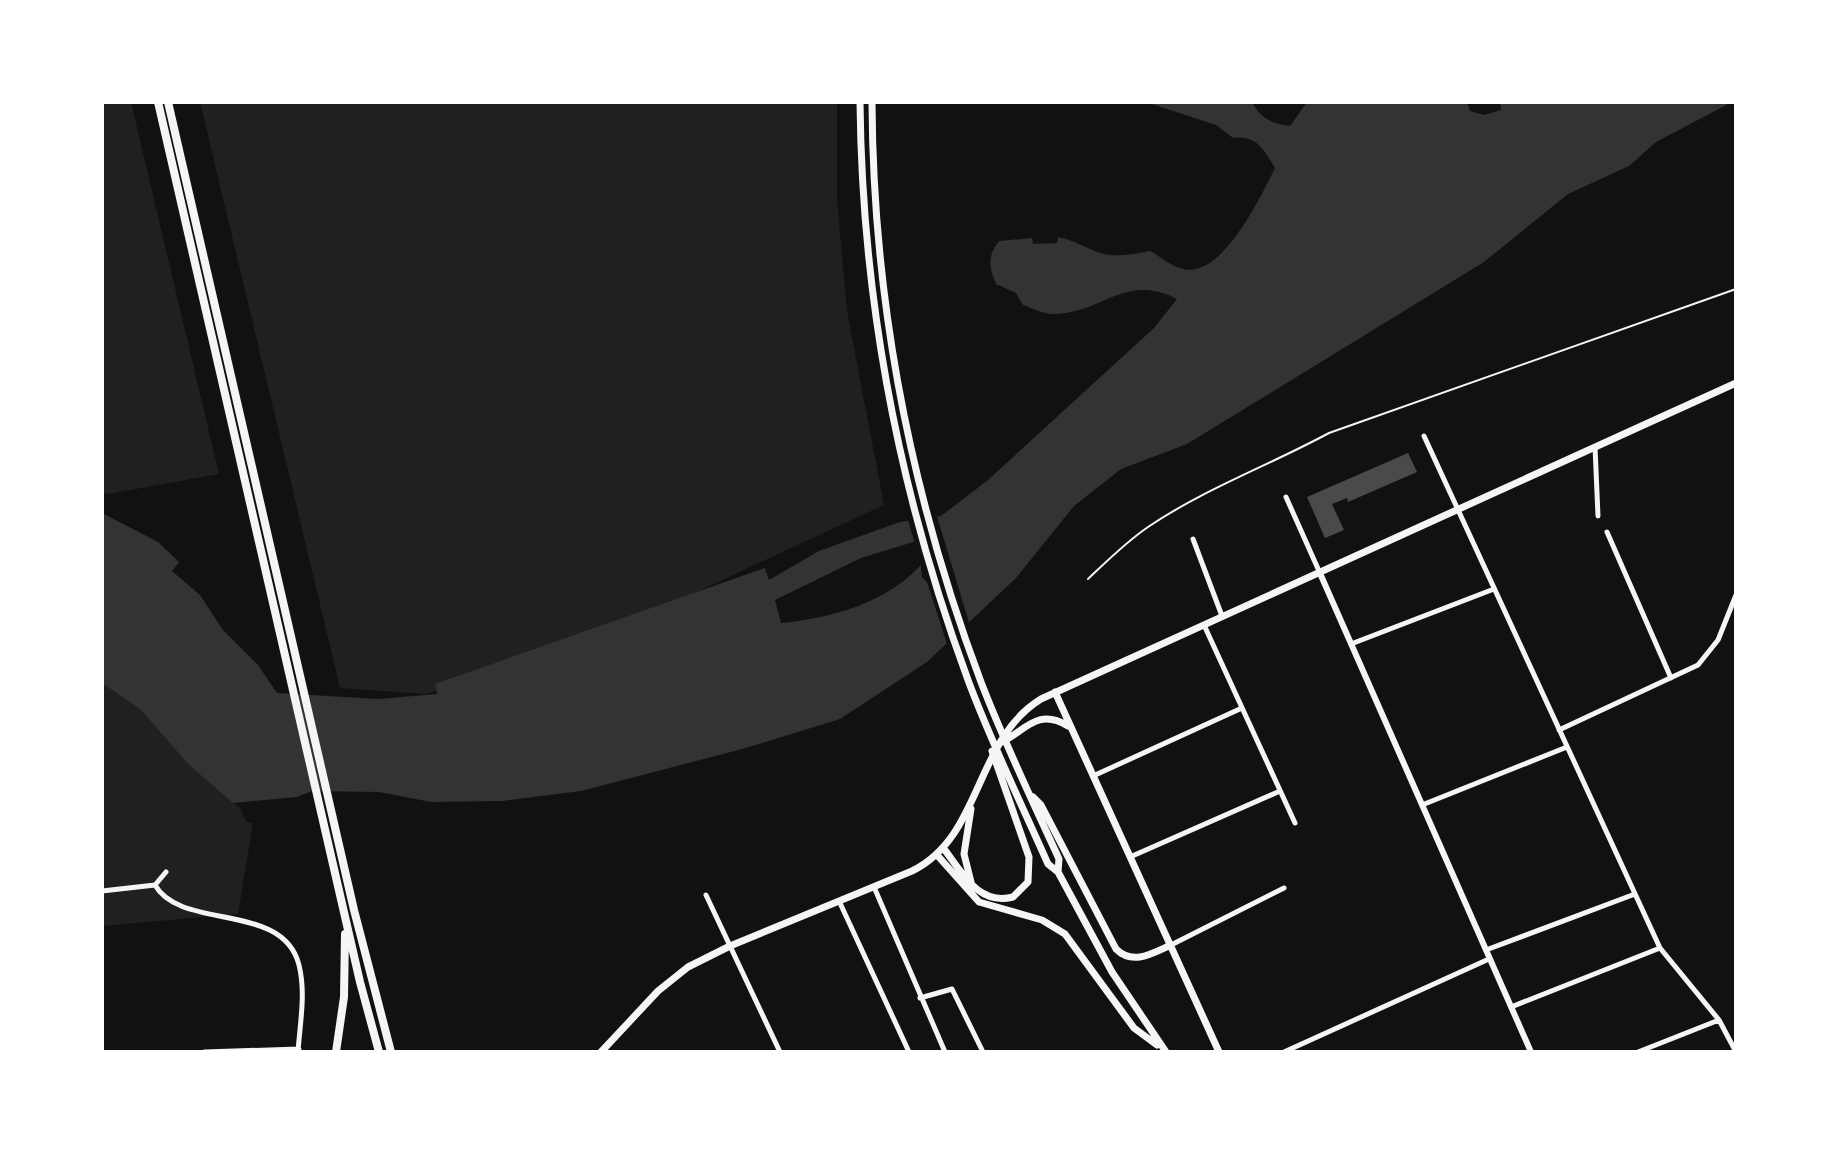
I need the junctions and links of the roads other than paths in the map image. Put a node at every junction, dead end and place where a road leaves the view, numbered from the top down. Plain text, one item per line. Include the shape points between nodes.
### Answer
1 (158, 102) edge
2 (168, 102) edge
3 (860, 102) edge
4 (872, 102) edge
5 (1736, 383) edge
6 (1424, 436) dead end
7 (1595, 447) junction
8 (1286, 497) dead end
9 (1457, 508) junction
10 (1598, 516) dead end
11 (1607, 532) dead end
12 (1193, 539) dead end
13 (1319, 571) junction
14 (1494, 589) junction
15 (1736, 595) edge
16 (1222, 616) junction
17 (1204, 625) junction
18 (1351, 644) junction
19 (1671, 678) junction
20 (1055, 692) junction
21 (1242, 708) junction
22 (985, 722) junction
23 (1070, 727) junction
24 (1559, 730) junction
25 (998, 745) junction
26 (1567, 747) junction
27 (1093, 776) junction
28 (1280, 791) junction
29 (1030, 794) junction
30 (972, 797) junction
31 (1422, 805) junction
32 (1295, 823) dead end
33 (941, 852) junction
34 (1130, 857) junction
35 (166, 872) dead end
36 (1058, 872) junction
37 (972, 884) junction
38 (155, 885) junction
39 (874, 887) junction
40 (344, 888) junction
41 (1284, 888) dead end
42 (102, 891) edge
43 (1635, 894) junction
44 (706, 895) dead end
45 (840, 903) junction
46 (343, 905) junction
47 (1171, 945) junction
48 (730, 946) junction
49 (1660, 948) junction
50 (1485, 950) junction
51 (1489, 959) junction
52 (920, 998) junction
53 (1511, 1007) junction
54 (1719, 1020) junction
55 (298, 1051) edge
56 (204, 1052) edge
57 (336, 1052) edge
58 (379, 1052) edge
59 (391, 1052) edge
60 (601, 1052) edge
61 (780, 1052) edge
62 (909, 1052) edge
63 (945, 1052) edge
64 (983, 1052) edge
65 (1165, 1052) edge
66 (1219, 1052) edge
67 (1284, 1052) edge
68 (1531, 1052) edge
69 (1638, 1052) edge
70 (1736, 1052) edge

1 - 40 highway
2 - 40 highway
3 - 22 main road via 867,251 886,394 914,510
4 - 29 main road via 883,295 909,443 978,673
5 - 7 main road
6 - 9 street
7 - 9 main road
7 - 10 street
8 - 13 street
9 - 13 main road
9 - 14 street
11 - 19 street
12 - 16 street
13 - 16 main road
13 - 18 street
14 - 18 street
14 - 24 street
15 - 19 street via 1718,640 1698,665
16 - 17 main road
17 - 20 main road
17 - 21 street
18 - 31 street
19 - 24 street
20 - 23 main road
20 - 25 main road via 1024,711
21 - 27 street
21 - 28 street
22 - 36 main road via 1048,864
22 - 37 main road via 1029,857 1028,882 1018,894 1003,899 988,897
23 - 25 main road via 1055,719 1035,719
23 - 27 main road
24 - 26 street
25 - 30 main road
26 - 31 street
26 - 43 street
27 - 34 main road
28 - 32 street
28 - 34 street
29 - 36 main road via 1059,859
29 - 47 main road via 1041,805 1116,949 1137,958
30 - 33 main road via 962,823
30 - 37 main road via 964,858
31 - 50 street
33 - 37 main road
33 - 39 main road
33 - 65 main road via 979,902 1042,920 1065,934 1134,1028
34 - 47 main road
35 - 38 street
36 - 65 main road via 1107,963
38 - 42 street
38 - 55 street via 171,904 249,922 285,940 299,963 303,997
39 - 45 main road
39 - 52 street
40 - 46 highway
40 - 59 highway
41 - 47 street
43 - 49 street
43 - 50 street
44 - 48 street
45 - 48 main road
45 - 62 street
46 - 57 highway via 346,978
46 - 58 highway
47 - 66 main road
48 - 60 main road via 688,967 658,991
48 - 61 street
49 - 53 street
49 - 54 street
50 - 51 street
51 - 53 street
51 - 67 street
52 - 63 street
52 - 64 street via 952,989
53 - 68 street
54 - 69 street
54 - 70 street
55 - 56 street

